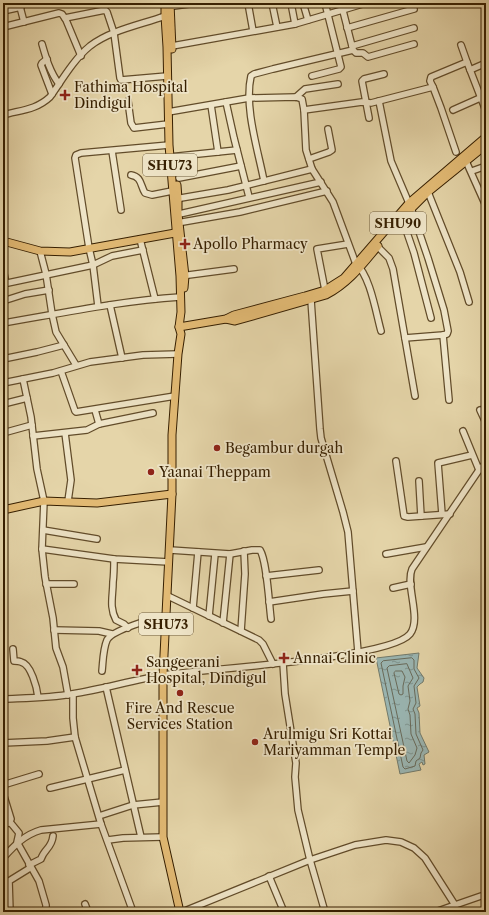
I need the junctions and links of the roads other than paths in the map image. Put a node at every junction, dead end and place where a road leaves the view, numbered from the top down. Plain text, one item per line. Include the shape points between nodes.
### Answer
1 (196, 3) edge
2 (248, 3) edge
3 (272, 3) edge
4 (291, 3) edge
5 (303, 3) edge
6 (325, 3) edge
7 (342, 3) edge
8 (366, 3) edge
9 (20, 5) edge
10 (168, 5) edge
11 (343, 9) junction
12 (414, 9) dead end
13 (3, 11) edge
14 (328, 13) junction
15 (165, 16) junction
16 (65, 18) junction
17 (308, 20) junction
18 (24, 22) junction
19 (295, 24) junction
20 (3, 27) edge
21 (277, 27) junction
22 (348, 28) junction
23 (414, 28) dead end
24 (253, 31) junction
25 (114, 33) junction
26 (42, 44) dead end
27 (414, 44) dead end
28 (461, 45) dead end
29 (172, 46) junction
30 (353, 48) junction
31 (338, 54) junction
32 (81, 56) junction
33 (47, 59) junction
34 (467, 62) junction
35 (486, 63) edge
36 (470, 70) junction
37 (384, 74) dead end
38 (167, 76) junction
39 (312, 76) dead end
40 (59, 84) junction
41 (338, 84) dead end
42 (433, 87) junction
43 (52, 94) junction
44 (296, 97) junction
45 (249, 98) junction
46 (480, 98) junction
47 (128, 101) dead end
48 (379, 101) junction
49 (226, 102) junction
50 (366, 102) junction
51 (211, 105) junction
52 (304, 110) junction
53 (453, 110) dead end
54 (486, 111) edge
55 (170, 112) junction
56 (3, 115) edge
57 (369, 118) dead end
58 (168, 124) junction
59 (328, 129) dead end
60 (486, 137) edge
61 (169, 145) junction
62 (486, 145) edge
63 (237, 150) junction
64 (112, 151) junction
65 (218, 152) junction
66 (456, 152) dead end
67 (171, 156) junction
68 (465, 158) junction
69 (308, 159) junction
70 (241, 166) junction
71 (486, 166) edge
72 (312, 169) junction
73 (472, 172) junction
74 (131, 175) dead end
75 (179, 178) dead end
76 (264, 181) junction
77 (320, 182) junction
78 (246, 185) junction
79 (172, 190) junction
80 (327, 191) junction
81 (428, 192) junction
82 (249, 197) junction
83 (176, 199) junction
84 (410, 206) junction
85 (486, 206) edge
86 (121, 210) dead end
87 (176, 214) junction
88 (402, 218) junction
89 (177, 223) junction
90 (175, 233) junction
91 (140, 239) junction
92 (3, 241) edge
93 (348, 244) junction
94 (378, 246) junction
95 (89, 248) junction
96 (143, 250) junction
97 (40, 251) junction
98 (93, 265) junction
99 (358, 266) junction
100 (3, 269) edge
101 (234, 269) dead end
102 (46, 274) junction
103 (182, 276) junction
104 (5, 283) edge
105 (49, 290) junction
106 (325, 290) junction
107 (180, 297) junction
108 (155, 299) junction
109 (311, 300) junction
110 (3, 301) edge
111 (469, 302) dead end
112 (110, 305) junction
113 (98, 306) junction
114 (52, 314) junction
115 (184, 314) junction
116 (431, 318) dead end
117 (226, 319) junction
118 (3, 323) edge
119 (194, 325) junction
120 (182, 329) junction
121 (381, 331) dead end
122 (443, 335) junction
123 (405, 338) junction
124 (64, 345) junction
125 (178, 354) junction
126 (122, 358) junction
127 (3, 359) edge
128 (76, 365) junction
129 (61, 371) junction
130 (23, 379) junction
131 (3, 384) edge
132 (175, 396) junction
133 (415, 396) dead end
134 (27, 398) junction
135 (449, 400) dead end
136 (3, 404) edge
137 (95, 410) junction
138 (480, 410) dead end
139 (153, 413) dead end
140 (486, 423) edge
141 (99, 424) junction
142 (32, 425) junction
143 (463, 431) dead end
144 (3, 433) edge
145 (65, 433) junction
146 (33, 436) junction
147 (472, 455) junction
148 (396, 461) dead end
149 (486, 463) edge
150 (479, 470) junction
151 (419, 481) dead end
152 (172, 494) junction
153 (44, 501) junction
154 (68, 501) junction
155 (3, 510) edge
156 (442, 514) junction
157 (450, 514) junction
158 (421, 516) junction
159 (43, 530) junction
160 (97, 539) dead end
161 (426, 547) junction
162 (42, 549) junction
163 (170, 550) junction
164 (244, 551) junction
165 (198, 552) junction
166 (215, 554) junction
167 (230, 554) junction
168 (386, 554) dead end
169 (114, 559) junction
170 (169, 562) junction
171 (319, 570) dead end
172 (266, 576) junction
173 (46, 584) junction
174 (74, 584) dead end
175 (411, 584) junction
176 (393, 588) dead end
177 (353, 591) junction
178 (168, 596) junction
179 (269, 602) junction
180 (193, 608) junction
181 (166, 616) junction
182 (209, 616) junction
183 (271, 619) dead end
184 (223, 623) junction
185 (128, 628) junction
186 (54, 630) junction
187 (241, 631) junction
188 (112, 634) junction
189 (13, 650) dead end
190 (358, 652) junction
191 (283, 663) junction
192 (273, 664) junction
193 (102, 671) dead end
194 (163, 675) junction
195 (106, 687) junction
196 (70, 695) junction
197 (38, 697) junction
198 (3, 699) edge
199 (75, 737) junction
200 (3, 743) edge
201 (125, 770) junction
202 (39, 774) dead end
203 (88, 778) junction
204 (3, 785) edge
205 (50, 788) dead end
206 (3, 793) edge
207 (163, 802) junction
208 (133, 805) junction
209 (99, 816) junction
210 (10, 822) junction
211 (3, 824) edge
212 (101, 824) junction
213 (53, 836) dead end
214 (140, 837) junction
215 (163, 837) junction
216 (108, 840) junction
217 (18, 842) junction
218 (3, 857) edge
219 (310, 860) junction
220 (30, 866) junction
221 (269, 876) junction
222 (481, 896) dead end
223 (85, 904) dead end
224 (455, 905) junction
225 (10, 912) edge
226 (46, 912) edge
227 (88, 912) edge
228 (133, 912) edge
229 (181, 912) edge
230 (284, 912) edge
231 (325, 912) edge
232 (435, 912) edge

1 - 10 street
2 - 24 street
3 - 21 street
4 - 19 street
5 - 17 street
6 - 14 street
7 - 11 street
8 - 11 street
9 - 13 street
9 - 18 street
10 - 15 main road, SHU73
10 - 29 main road
11 - 14 street
11 - 22 street
12 - 22 street
14 - 17 street
14 - 31 street
15 - 25 street
15 - 38 main road, SHU73
16 - 18 street via 58,14
16 - 25 street via 105,10
16 - 32 street
17 - 19 street
18 - 20 street
19 - 21 street
21 - 24 street
22 - 30 street
23 - 30 street
24 - 29 street
25 - 32 street via 90,46
25 - 38 street via 121,80
26 - 33 street
27 - 30 street via 368,57 363,53 356,53
28 - 34 street
29 - 55 main road
30 - 31 street
31 - 39 street via 340,68
31 - 45 street via 252,75
32 - 40 street
33 - 40 street
33 - 43 street via 41,65
34 - 36 street
34 - 42 street via 431,77
35 - 36 street
36 - 46 street
37 - 50 street via 362,81
38 - 55 main road, SHU73
40 - 43 street
41 - 44 street via 305,89
42 - 48 street
42 - 66 street
43 - 56 street via 38,106
44 - 45 street
44 - 52 street via 302,99
45 - 49 street
45 - 76 street via 252,126
46 - 53 street
46 - 54 street
47 - 58 street via 134,128
48 - 50 street
48 - 84 street via 391,161
49 - 51 street
49 - 63 street
50 - 52 street
50 - 57 street
51 - 55 street
51 - 65 street
52 - 69 street
55 - 58 main road, SHU73
55 - 67 main road
58 - 61 main road, SHU73
59 - 69 street via 332,150
60 - 68 main road
61 - 64 street
61 - 67 main road, SHU73
62 - 68 main road, SHU90
63 - 65 street
63 - 70 street
64 - 86 street
64 - 95 street via 81,153 75,158
65 - 67 street
67 - 79 main road, SHU73
67 - 83 main road
68 - 73 street
68 - 81 main road, SHU90
68 - 84 main road
69 - 72 street
70 - 75 street
70 - 78 street
71 - 73 street
72 - 76 street
72 - 77 street
73 - 85 street
74 - 79 street via 139,178 145,194 152,195
76 - 78 street
77 - 80 street
77 - 82 street
78 - 82 street
78 - 83 street
79 - 83 main road, SHU73
80 - 89 street via 240,212
80 - 93 street via 338,213
81 - 84 main road, SHU90
81 - 111 street via 460,272
82 - 87 street
83 - 87 main road, SHU73
84 - 88 main road, SHU90
84 - 99 main road
84 - 122 street via 444,310 448,333
87 - 89 main road, SHU73
88 - 94 main road, SHU90
88 - 116 street
89 - 90 main road, SHU73
89 - 103 main road
90 - 91 main road
90 - 103 main road, SHU73
91 - 95 main road
91 - 96 street
92 - 97 main road
93 - 99 street
93 - 106 street via 317,248
94 - 99 main road, SHU90
94 - 123 street via 389,258 393,269
95 - 97 main road via 70,252
95 - 98 street
96 - 98 street via 112,256
96 - 108 street
97 - 102 street
98 - 102 street
98 - 113 street
99 - 106 main road
99 - 109 main road, SHU90 via 339,288
99 - 121 street via 366,276
100 - 104 street
101 - 103 street
102 - 104 street
102 - 105 street
103 - 107 main road, SHU73
103 - 115 main road
105 - 110 street
105 - 114 street
106 - 117 main road
107 - 108 street
107 - 120 main road, SHU73
108 - 112 street
109 - 117 main road, SHU90 via 235,321
109 - 177 street via 321,438 344,512
112 - 113 street
112 - 126 street
113 - 114 street
114 - 118 street
114 - 124 street via 56,332
115 - 119 main road
115 - 120 main road
117 - 119 main road, SHU90
119 - 120 main road, SHU90
120 - 125 main road, SHU73
122 - 123 street
122 - 135 street
123 - 133 street
124 - 127 street
124 - 128 street
125 - 126 street
125 - 132 main road, SHU73
126 - 128 street
128 - 129 street
129 - 130 street
129 - 137 street via 75,411
130 - 131 street
130 - 134 street
132 - 137 street
132 - 152 main road, SHU73
134 - 136 street
134 - 142 street
137 - 141 street
138 - 140 street
139 - 141 street
141 - 145 street via 87,430
142 - 144 street
142 - 146 street
143 - 147 street
145 - 146 street
145 - 154 street via 71,480
146 - 153 street
147 - 150 street
147 - 156 street via 438,462
148 - 158 street via 404,516
149 - 150 street
150 - 157 street
151 - 158 street
152 - 154 main road via 97,503
152 - 163 main road, SHU73
153 - 154 main road
153 - 155 main road
153 - 159 street
156 - 157 street
156 - 158 street
157 - 161 street
159 - 160 street
159 - 162 street
161 - 168 street
161 - 175 street via 410,573
162 - 169 street
162 - 173 street
163 - 165 street
163 - 170 main road, SHU73
164 - 167 street
164 - 172 street via 260,550 263,554
164 - 187 street
165 - 166 street
165 - 180 street
166 - 167 street
166 - 182 street
167 - 184 street
169 - 170 street
169 - 185 street via 112,611 116,620
170 - 178 main road, SHU73
171 - 172 street
172 - 179 street
173 - 174 street
173 - 186 street
175 - 176 street
175 - 190 street via 414,612 409,636 391,645
177 - 179 street
177 - 190 street
178 - 180 street
178 - 181 main road, SHU73
179 - 183 street
180 - 182 street
181 - 185 street
181 - 194 main road, SHU73
182 - 184 street
184 - 187 street
185 - 188 street
186 - 188 street via 99,631
186 - 196 street via 56,648
187 - 192 street via 263,644
188 - 193 street via 105,647
189 - 197 street via 14,661 21,662 29,669
190 - 191 street
191 - 192 street
191 - 219 street via 285,694 296,763 298,810
192 - 194 street
194 - 195 street
194 - 207 main road, SHU73
195 - 196 street
195 - 201 street
196 - 197 street
196 - 199 street
197 - 198 street
199 - 200 street
199 - 203 street
201 - 203 street
201 - 208 street
202 - 204 street
203 - 205 street
203 - 209 street
206 - 210 street
207 - 208 street
207 - 215 main road, SHU73
208 - 209 street
208 - 214 street
209 - 212 street
210 - 211 street
210 - 217 street via 19,833
212 - 216 street
212 - 217 street via 41,830
213 - 220 street via 53,842 41,859
214 - 215 street
214 - 216 street
215 - 229 main road, SHU73
216 - 228 street
217 - 218 street
217 - 220 street
219 - 221 street
219 - 224 street via 355,845 386,840 401,842 426,858
219 - 231 street
220 - 225 street via 9,881
220 - 226 street via 39,881
221 - 229 street
221 - 230 street
222 - 224 street
223 - 227 street
224 - 232 street

